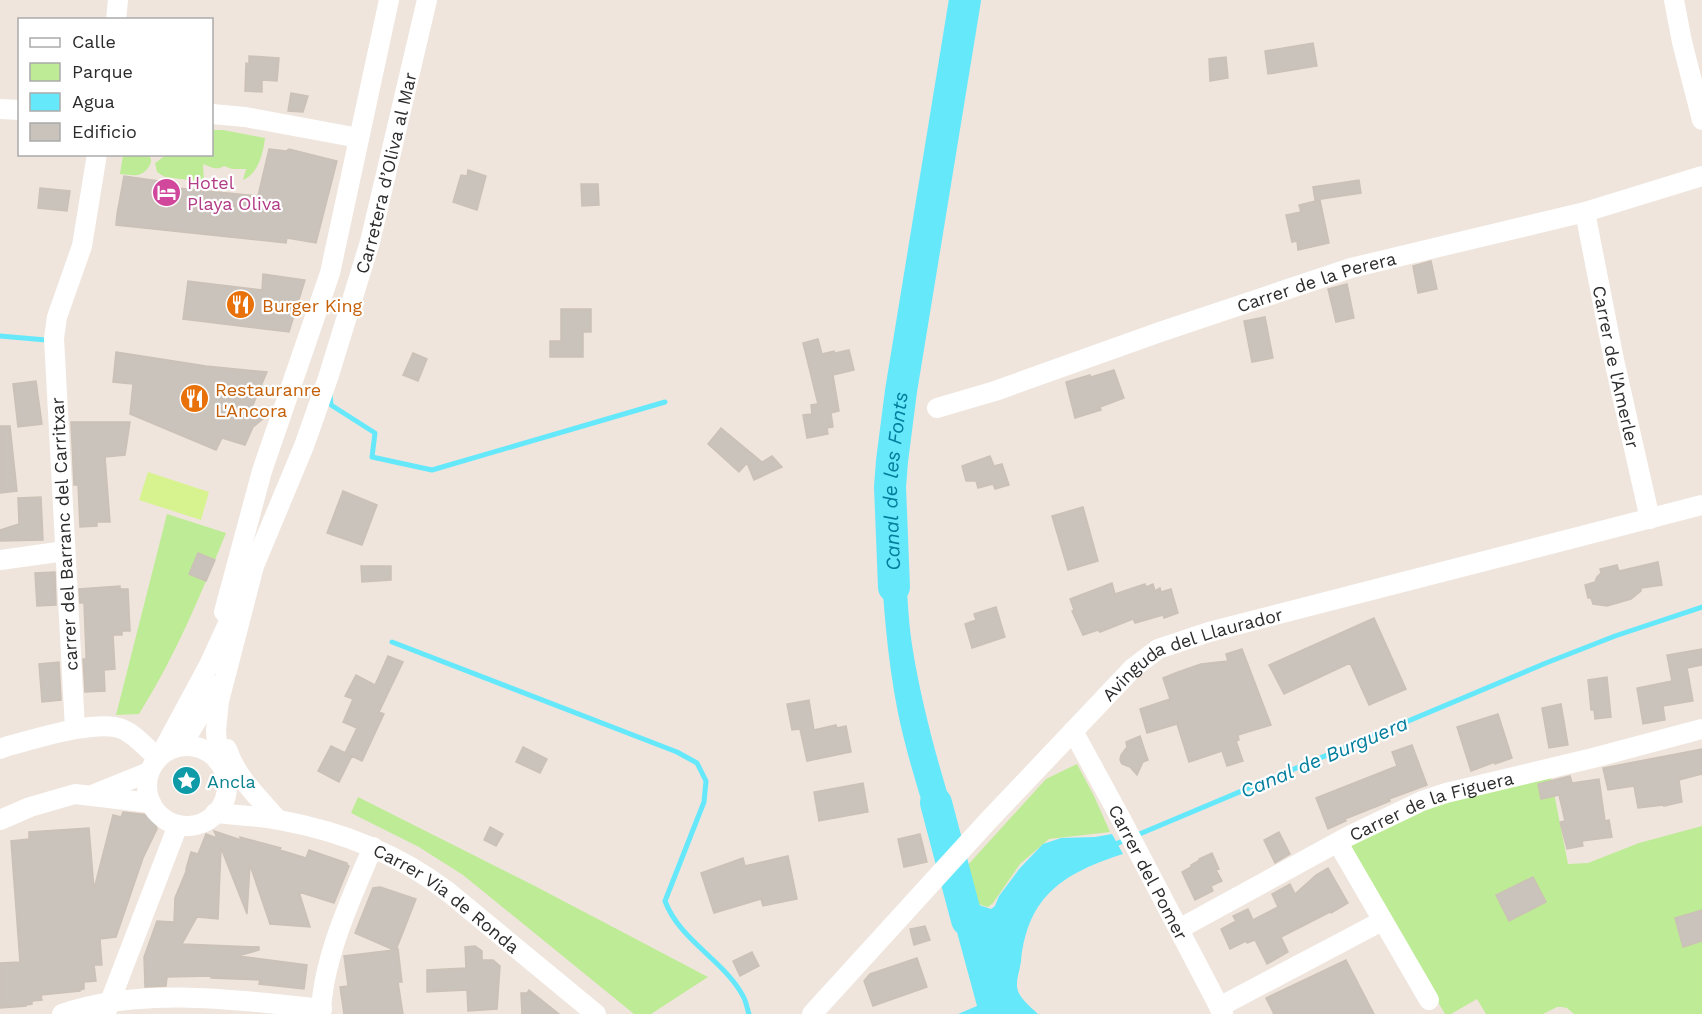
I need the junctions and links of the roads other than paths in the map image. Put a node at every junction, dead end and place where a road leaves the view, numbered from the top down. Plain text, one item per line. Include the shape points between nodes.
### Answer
1 (118, 0) edge
2 (389, 0) edge
3 (427, 0) edge
4 (1674, 0) edge
5 (116, 18) edge
6 (0, 109) edge
7 (18, 110) edge
8 (213, 114) edge
9 (1702, 120) edge
10 (359, 138) junction
11 (97, 156) edge
12 (1702, 176) edge
13 (1585, 212) junction
14 (937, 408) dead end
15 (1702, 505) edge
16 (1650, 519) junction
17 (65, 551) junction
18 (0, 560) edge
19 (254, 566) junction
20 (224, 612) dead end
21 (235, 643) junction
22 (75, 729) junction
23 (1702, 729) edge
24 (1073, 731) junction
25 (181, 746) junction
26 (0, 749) edge
27 (218, 761) junction
28 (156, 762) junction
29 (226, 782) junction
30 (90, 796) junction
31 (151, 803) junction
32 (215, 813) junction
33 (277, 819) junction
34 (0, 820) edge
35 (178, 825) junction
36 (1338, 843) junction
37 (373, 847) junction
38 (1382, 921) junction
39 (1179, 929) junction
40 (1429, 1000) dead end
41 (107, 1009) edge
42 (322, 1011) edge
43 (1221, 1011) edge
44 (62, 1014) edge
45 (596, 1014) edge
46 (812, 1014) edge

1 - 5 street
2 - 10 street
3 - 19 street, Carretera d’Oliva al Mar via 370,242 304,446
4 - 9 street
6 - 7 street
8 - 10 street
10 - 20 street via 330,273 262,471
11 - 17 street, carrer del Barranc del Carritxar via 82,246 57,317 54,338
12 - 13 street, Carrer de la Perera
13 - 14 street, Carrer de la Perera via 1351,268
13 - 16 street, Carrer de l'Amerler
15 - 16 street, Avinguda del Llaurador
16 - 24 street, Avinguda del Llaurador via 1168,645 1132,669
17 - 18 street
17 - 22 street, carrer del Barranc del Carritxar
19 - 21 street
19 - 28 street via 209,666
21 - 25 street via 205,707
21 - 27 street via 217,716
21 - 33 street via 233,681 224,725 226,747 242,778
22 - 26 street
22 - 28 street via 121,728
23 - 36 street, Carrer de la Figuera via 1446,793 1410,806
24 - 39 street, Carrer del Pomer
24 - 46 street, Avinguda del Llaurador
25 - 27 street via 200,748
25 - 28 street via 166,752
27 - 29 street
28 - 30 street
28 - 31 street via 147,788
29 - 32 street via 226,794
29 - 33 street, Carrer Via de Ronda
30 - 31 street
30 - 34 street via 75,794
31 - 35 street via 158,813
32 - 33 street, Carrer Via de Ronda
32 - 35 street via 198,824
33 - 37 street, Carrer Via de Ronda
35 - 41 street
36 - 38 street
36 - 39 street, Carrer de la Figuera
37 - 42 street via 347,908 328,968
37 - 45 street, Carrer Via de Ronda via 434,881
38 - 40 street
38 - 43 street
39 - 43 street, Carrer del Pomer
41 - 42 street via 143,999 213,999
41 - 44 street via 82,1008

